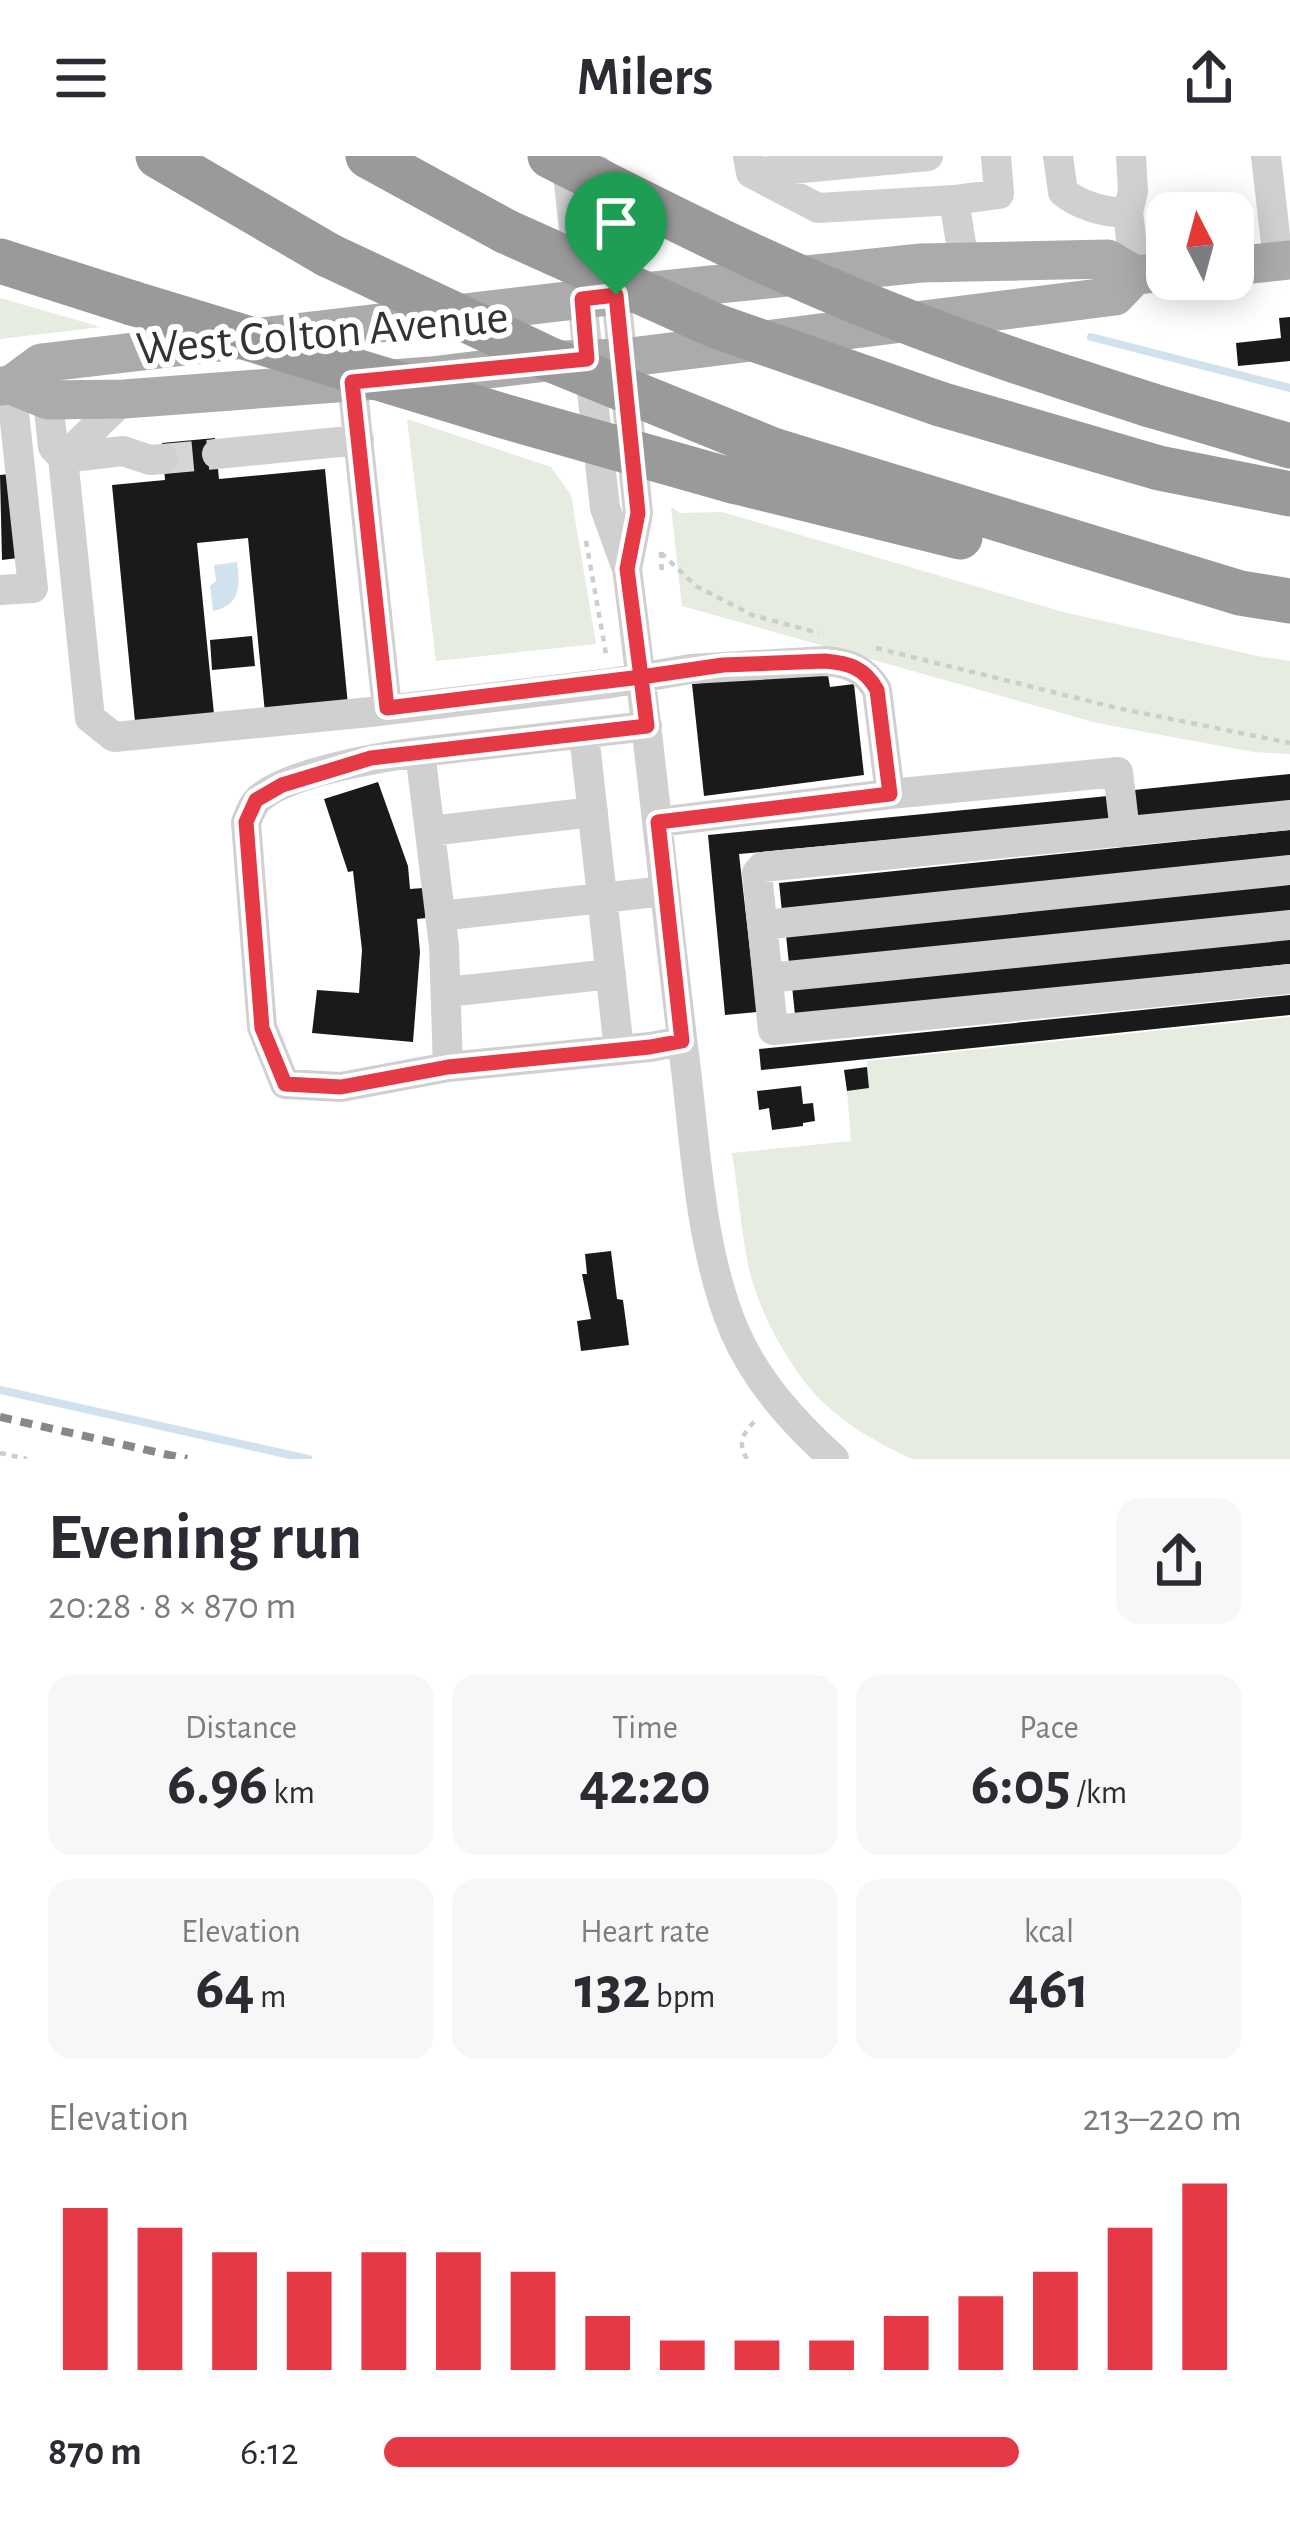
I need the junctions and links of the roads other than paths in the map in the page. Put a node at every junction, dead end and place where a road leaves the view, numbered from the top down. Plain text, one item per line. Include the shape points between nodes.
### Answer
1 (158, 156) edge
2 (368, 156) edge
3 (550, 156) edge
4 (566, 156) edge
5 (597, 156) edge
6 (928, 156) edge
7 (996, 156) edge
8 (1058, 156) edge
9 (1131, 156) edge
10 (1266, 156) edge
11 (749, 164) edge
12 (954, 200) junction
13 (1128, 212) junction
14 (1146, 260) edge
15 (0, 261) edge
16 (1284, 261) edge
17 (964, 262) junction
18 (1254, 264) edge
19 (1146, 271) edge
20 (1146, 276) edge
21 (599, 297) junction
22 (605, 358) junction
23 (352, 382) junction
24 (5, 385) edge
25 (124, 399) junction
26 (48, 400) junction
27 (359, 440) junction
28 (1290, 446) edge
29 (217, 454) tunnel mouth
30 (64, 458) junction
31 (164, 459) tunnel mouth
32 (1290, 494) edge
33 (0, 590) edge
34 (1240, 592) junction
35 (1290, 602) edge
36 (626, 680) junction
37 (387, 708) junction
38 (647, 726) junction
39 (584, 734) junction
40 (420, 752) junction
41 (890, 794) junction
42 (593, 812) junction
43 (1290, 815) edge
44 (658, 822) junction
45 (430, 831) junction
46 (1125, 832) junction
47 (1290, 870) edge
48 (665, 891) junction
49 (603, 898) junction
50 (440, 916) junction
51 (762, 925) junction
52 (1290, 925) edge
53 (611, 974) junction
54 (769, 978) junction
55 (1290, 979) edge
56 (447, 992) junction
57 (682, 1041) junction
58 (619, 1050) junction
59 (448, 1067) junction
60 (834, 1459) edge

1 - 34 highway, bridge via 328,255 549,359 772,450
2 - 32 highway, bridge via 505,231 716,326 940,404 1160,468
3 - 28 highway, bridge via 870,308
4 - 21 street
5 - 21 street
6 - 11 street
7 - 12 street via 999,194
8 - 13 street via 1070,198
9 - 13 street
10 - 16 street
11 - 12 street via 818,208
12 - 17 street
13 - 14 street
15 - 34 highway, bridge via 733,481 986,543
16 - 18 main road
17 - 19 main road, West Colton Avenue via 1108,260
17 - 21 main road, West Colton Avenue
20 - 22 main road, West Colton Avenue via 1115,296
21 - 22 street
21 - 24 main road, West Colton Avenue via 41,363
22 - 23 main road, West Colton Avenue
22 - 36 street via 638,513 627,569
23 - 25 main road, West Colton Avenue
23 - 27 street
24 - 26 main road, West Colton Avenue
24 - 33 street via 33,588
25 - 26 main road, West Colton Avenue
25 - 30 street
26 - 30 street via 53,446
27 - 29 street
27 - 37 street
30 - 31 street via 123,451
30 - 37 street via 90,718 114,737
34 - 35 highway
36 - 37 street
36 - 38 street
36 - 41 street via 723,665 840,662 868,675 877,690
38 - 39 street
38 - 44 street
39 - 40 street
39 - 42 street
40 - 45 street
40 - 59 street via 326,771 256,800 246,822 262,1028 285,1084 341,1087
41 - 44 street
41 - 46 street via 1118,772
42 - 45 street
42 - 49 street
43 - 46 street
44 - 48 street
45 - 50 street
46 - 51 street via 762,867
47 - 51 street
48 - 49 street
48 - 57 street
49 - 50 street
49 - 53 street
50 - 56 street
51 - 54 street
52 - 54 street
53 - 56 street
53 - 58 street
54 - 55 street via 773,1030
56 - 59 street
57 - 58 street
57 - 60 street via 716,1280 760,1378
58 - 59 street

